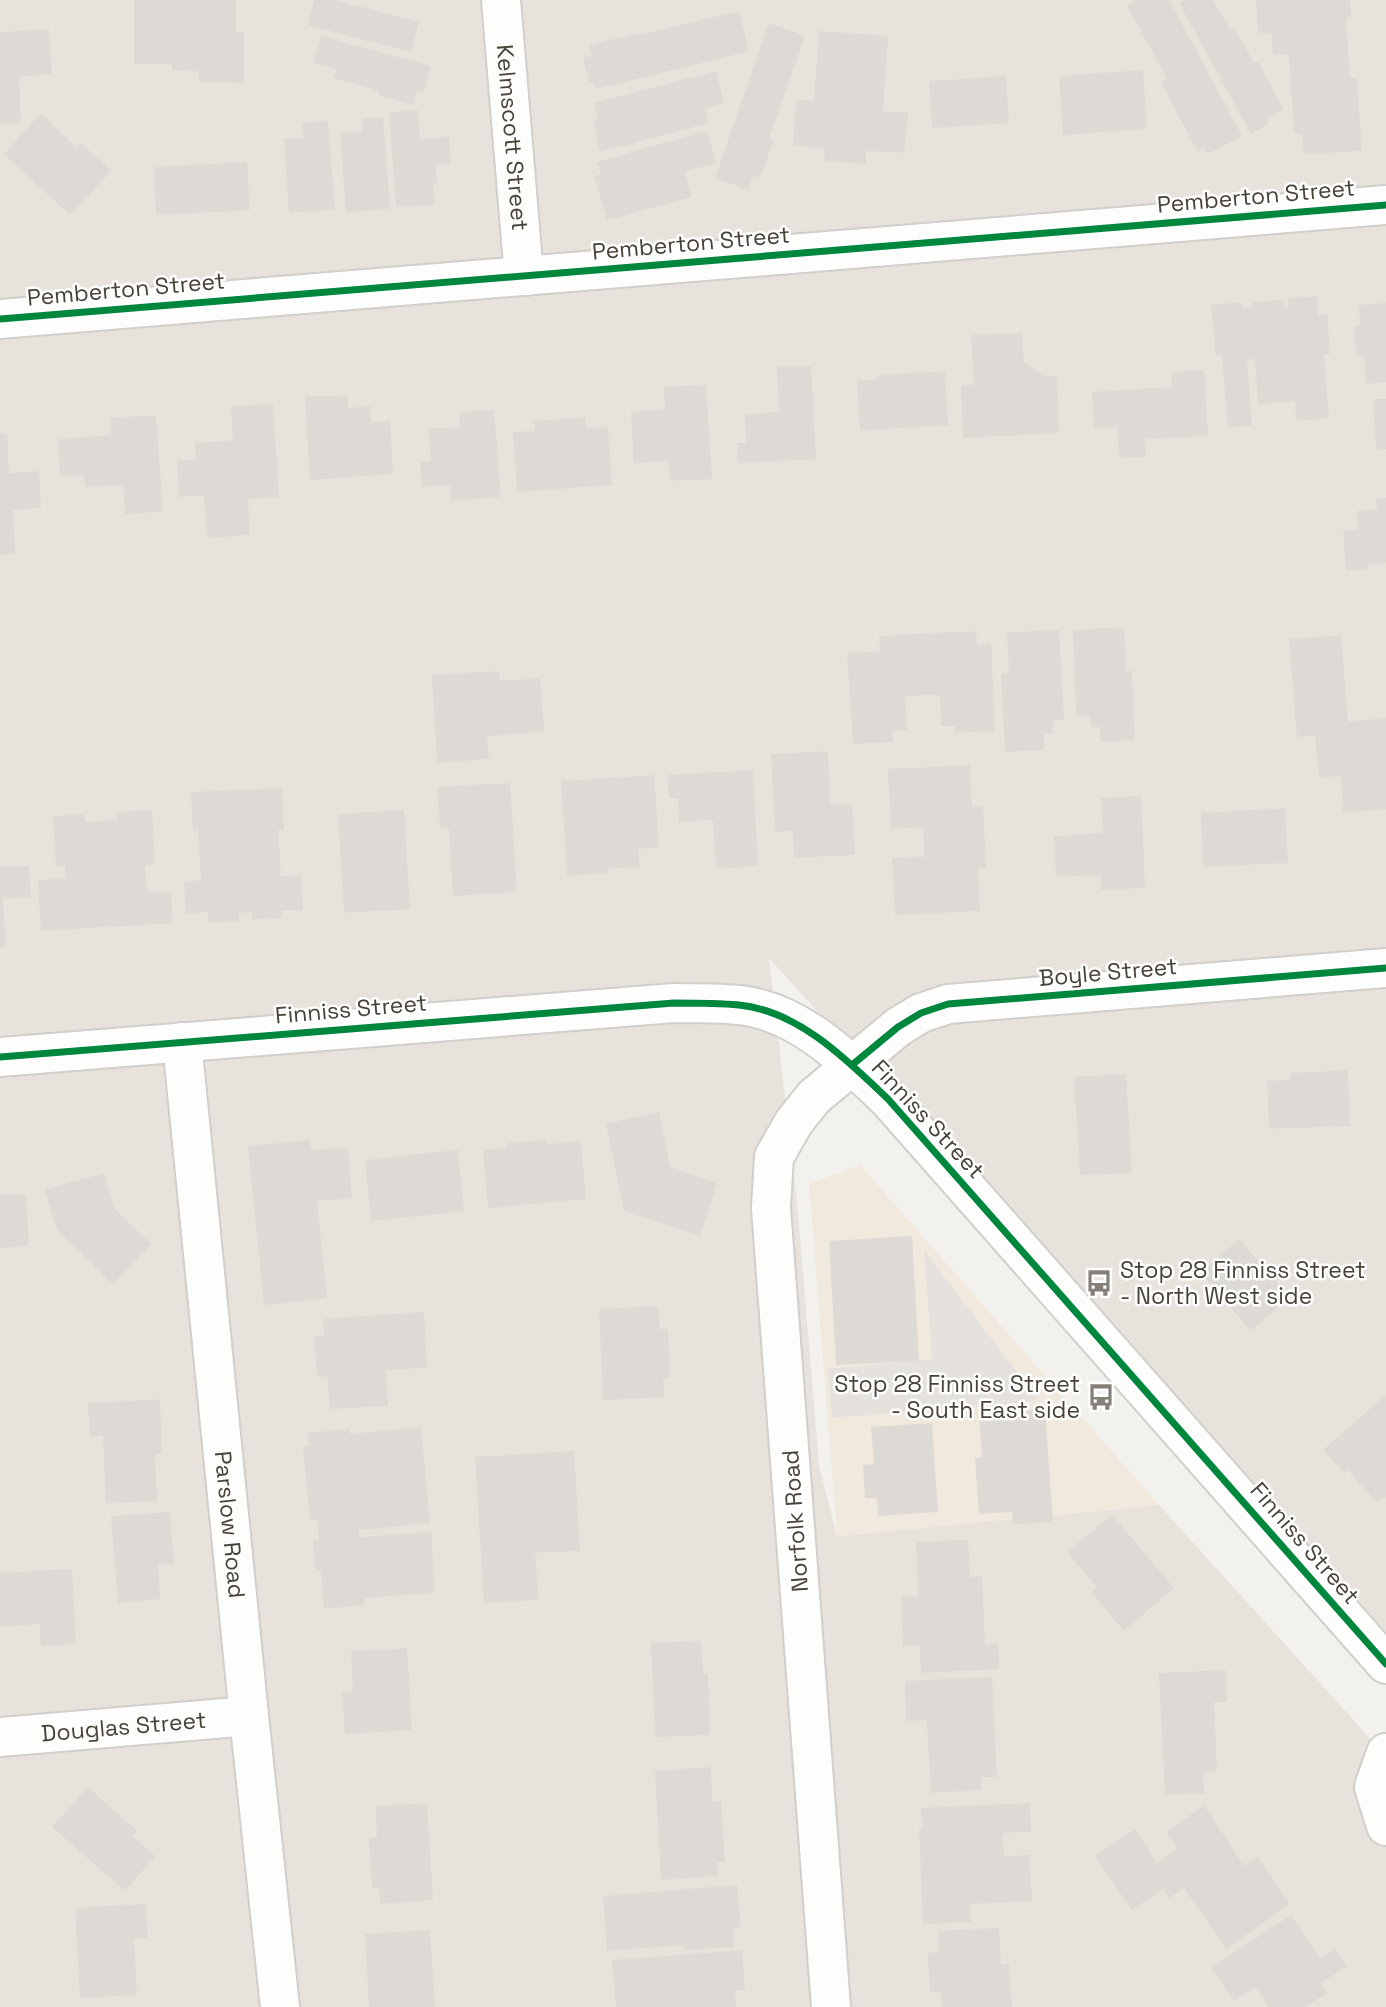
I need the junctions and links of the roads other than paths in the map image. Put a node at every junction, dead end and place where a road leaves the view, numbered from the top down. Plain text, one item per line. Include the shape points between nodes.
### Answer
1 (501, 0) edge
2 (1386, 205) edge
3 (524, 276) junction
4 (0, 319) edge
5 (1386, 968) edge
6 (182, 1042) junction
7 (0, 1057) edge
8 (852, 1065) junction
9 (1386, 1664) edge
10 (249, 1716) junction
11 (0, 1737) edge
12 (1386, 1753) edge
13 (1386, 1826) edge
14 (280, 2007) edge
15 (831, 2007) edge

1 - 3 street, Kelmscott Street
2 - 3 street, Pemberton Street
3 - 4 street, Pemberton Street
5 - 8 street, Boyle Street via 948,1004 898,1027
6 - 7 street, Finniss Street
6 - 8 street, Finniss Street via 700,1003 741,1005 772,1013 798,1024
6 - 10 street, Parslow Road
8 - 9 street, Finniss Street via 888,1100
8 - 15 street, Norfolk Road via 814,1097 787,1133 774,1157 771,1208
10 - 11 street, Douglas Street
10 - 14 street, Parslow Road
12 - 13 street via 1374,1787

